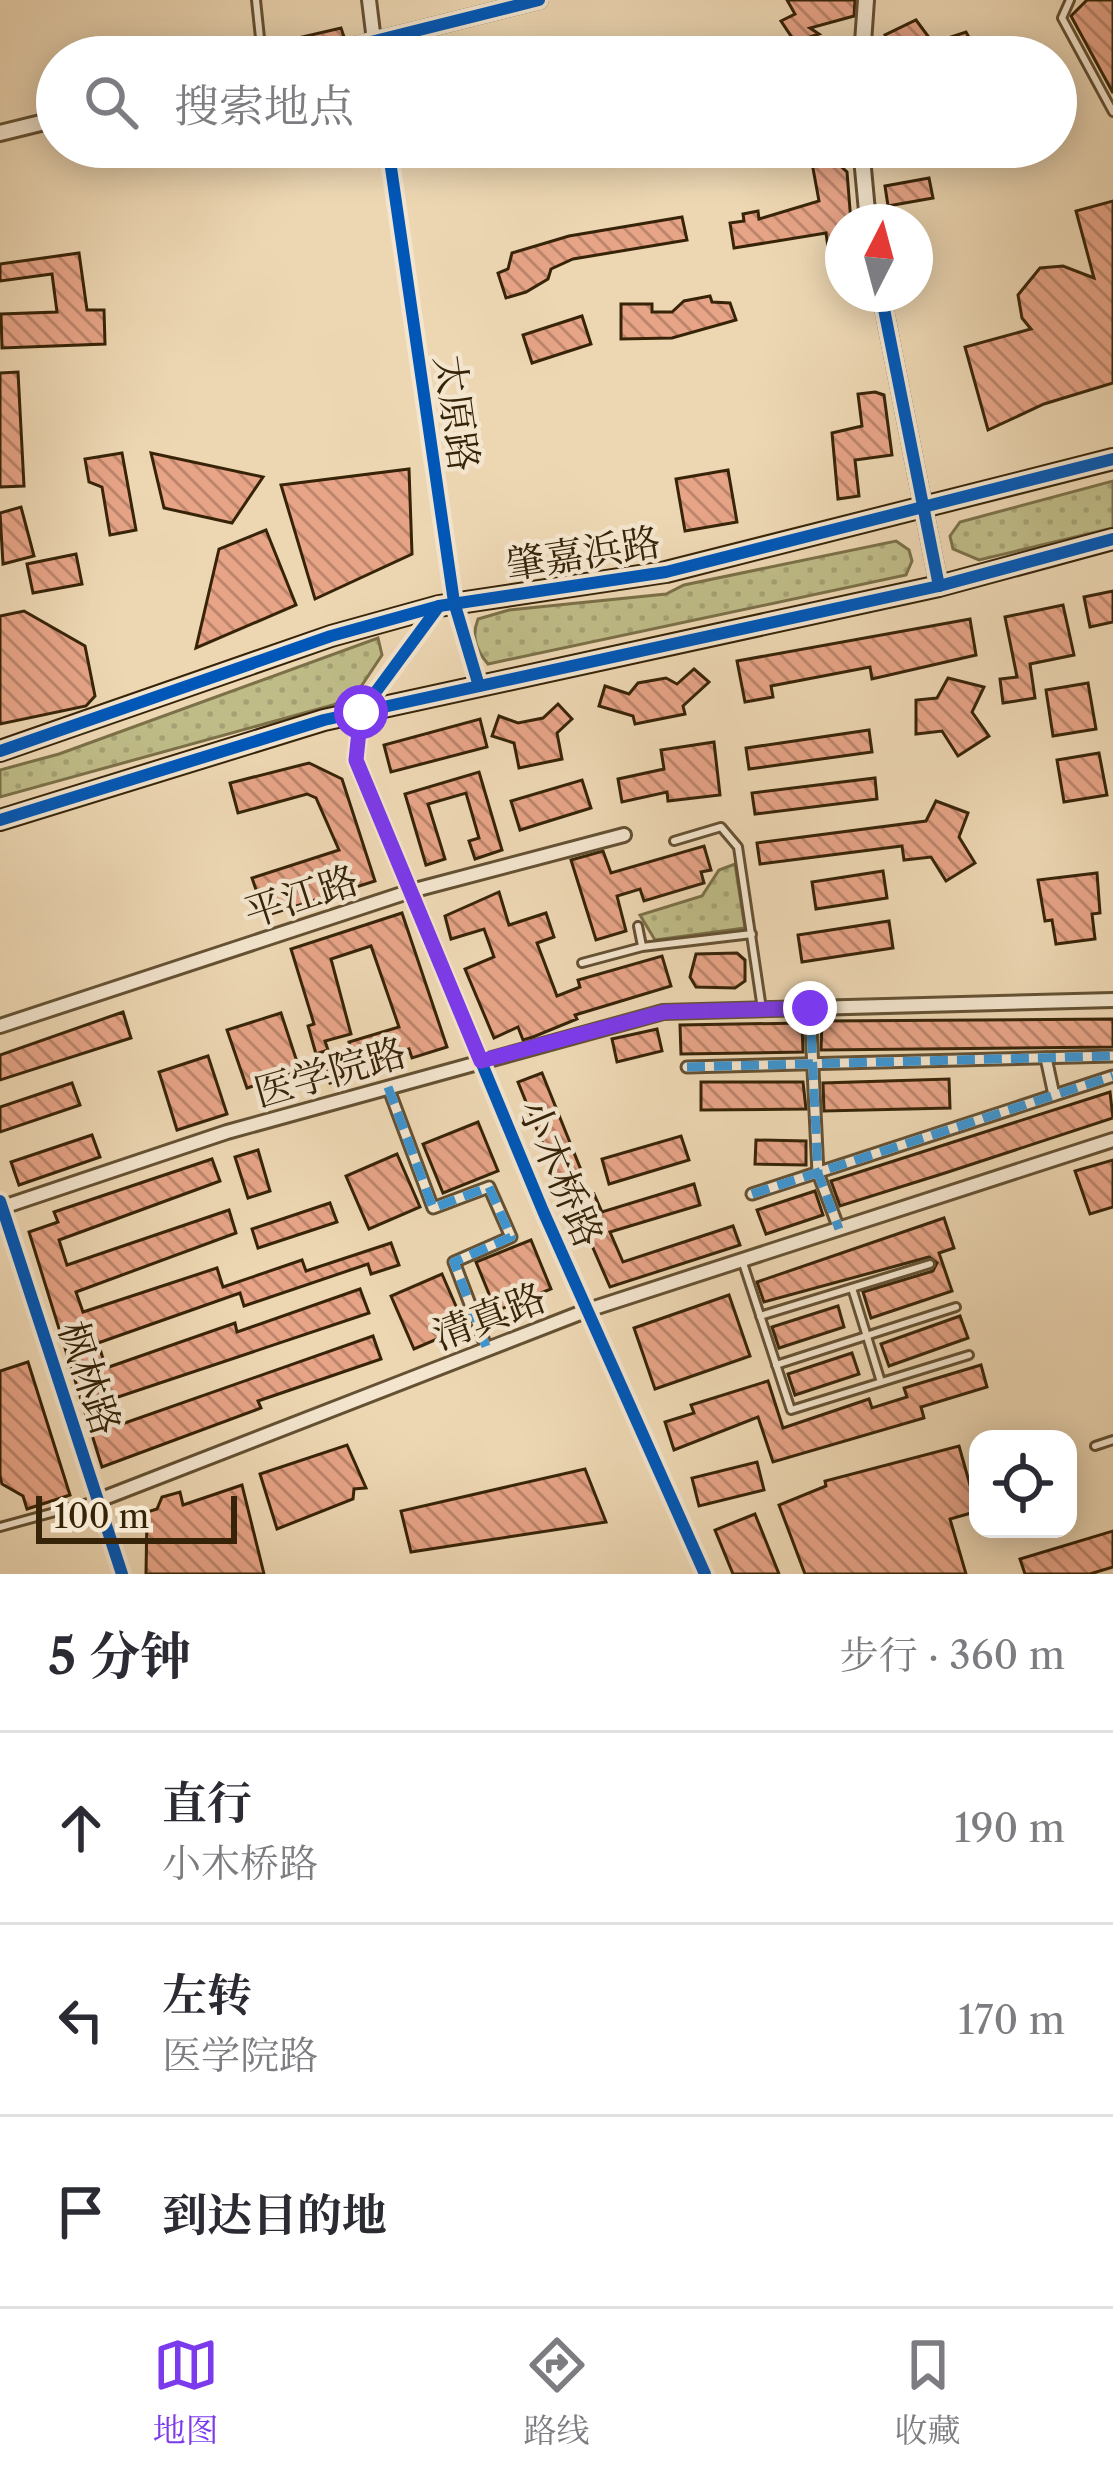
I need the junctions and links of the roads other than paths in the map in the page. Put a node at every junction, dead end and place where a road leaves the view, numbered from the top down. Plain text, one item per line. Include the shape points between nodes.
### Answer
1 (256, 0) edge
2 (369, 0) edge
3 (539, 0) edge
4 (866, 0) edge
5 (1070, 0) edge
6 (260, 36) edge
7 (373, 36) edge
8 (419, 36) edge
9 (863, 36) edge
10 (1072, 36) edge
11 (1077, 46) edge
12 (1113, 112) edge
13 (36, 124) edge
14 (0, 133) edge
15 (391, 168) edge
16 (863, 168) edge
17 (866, 204) edge
18 (885, 312) edge
19 (1113, 459) edge
20 (923, 509) junction
21 (1113, 539) edge
22 (939, 586) junction
23 (447, 604) junction
24 (479, 686) junction
25 (361, 712) junction
26 (0, 751) edge
27 (0, 820) edge
28 (624, 835) dead end
29 (674, 841) dead end
30 (411, 891) junction
31 (638, 926) dead end
32 (752, 934) junction
33 (642, 947) junction
34 (582, 963) dead end
35 (1113, 1000) edge
36 (810, 1008) junction
37 (762, 1009) junction
38 (0, 1026) edge
39 (1113, 1057) edge
40 (1046, 1058) junction
41 (481, 1061) junction
42 (812, 1062) junction
43 (687, 1066) dead end
44 (1113, 1076) edge
45 (388, 1087) junction
46 (1054, 1095) junction
47 (1113, 1140) edge
48 (818, 1173) junction
49 (752, 1194) dead end
50 (1, 1206) edge
51 (839, 1229) junction
52 (742, 1261) junction
53 (930, 1264) dead end
54 (852, 1288) junction
55 (956, 1307) dead end
56 (588, 1310) junction
57 (760, 1316) junction
58 (867, 1336) junction
59 (487, 1348) junction
60 (969, 1354) dead end
61 (776, 1365) junction
62 (881, 1382) junction
63 (1113, 1440) edge
64 (1095, 1446) dead end
65 (99, 1500) junction
66 (0, 1527) edge
67 (122, 1574) edge
68 (705, 1574) edge

1 - 6 lane
2 - 7 street
3 - 8 street
4 - 9 street
5 - 10 lane via 1062,18
11 - 12 lane
13 - 14 street
15 - 23 street, 太原路
16 - 17 street
18 - 20 street
19 - 20 main road, 肇嘉浜路
20 - 22 street
20 - 23 main road, 肇嘉浜路 via 666,572
21 - 22 main road
22 - 24 main road
23 - 24 street, 太原路
23 - 25 street
23 - 26 main road, 肇嘉浜路
24 - 25 main road
25 - 27 main road
25 - 30 street, 小木桥路 via 356,760
28 - 30 street, 平江路
29 - 32 lane via 722,827 738,847
30 - 38 street, 平江路
30 - 41 street, 小木桥路
31 - 33 lane
32 - 33 lane
32 - 37 lane
33 - 34 lane
35 - 36 street, 医学院路
36 - 37 street, 医学院路
36 - 42 street
37 - 41 street, 医学院路 via 664,1012
39 - 40 street
40 - 42 street
40 - 46 street
41 - 45 street, 医学院路
41 - 56 street, 小木桥路
42 - 43 street
42 - 48 street
44 - 46 street
45 - 50 street, 医学院路
45 - 59 street via 433,1208 489,1187 511,1238 454,1262
46 - 48 street
47 - 51 street, 清真路
48 - 49 street
48 - 51 street
50 - 65 street, 枫林路
51 - 52 street, 清真路
52 - 56 street, 清真路
52 - 57 lane
53 - 54 lane
54 - 57 lane
54 - 58 lane
55 - 58 lane
56 - 59 street, 清真路
56 - 68 street, 小木桥路
57 - 61 lane
58 - 61 lane
58 - 62 lane
59 - 65 street, 清真路
60 - 62 lane
61 - 62 lane via 791,1410
63 - 64 lane
65 - 66 lane
65 - 67 street, 枫林路

